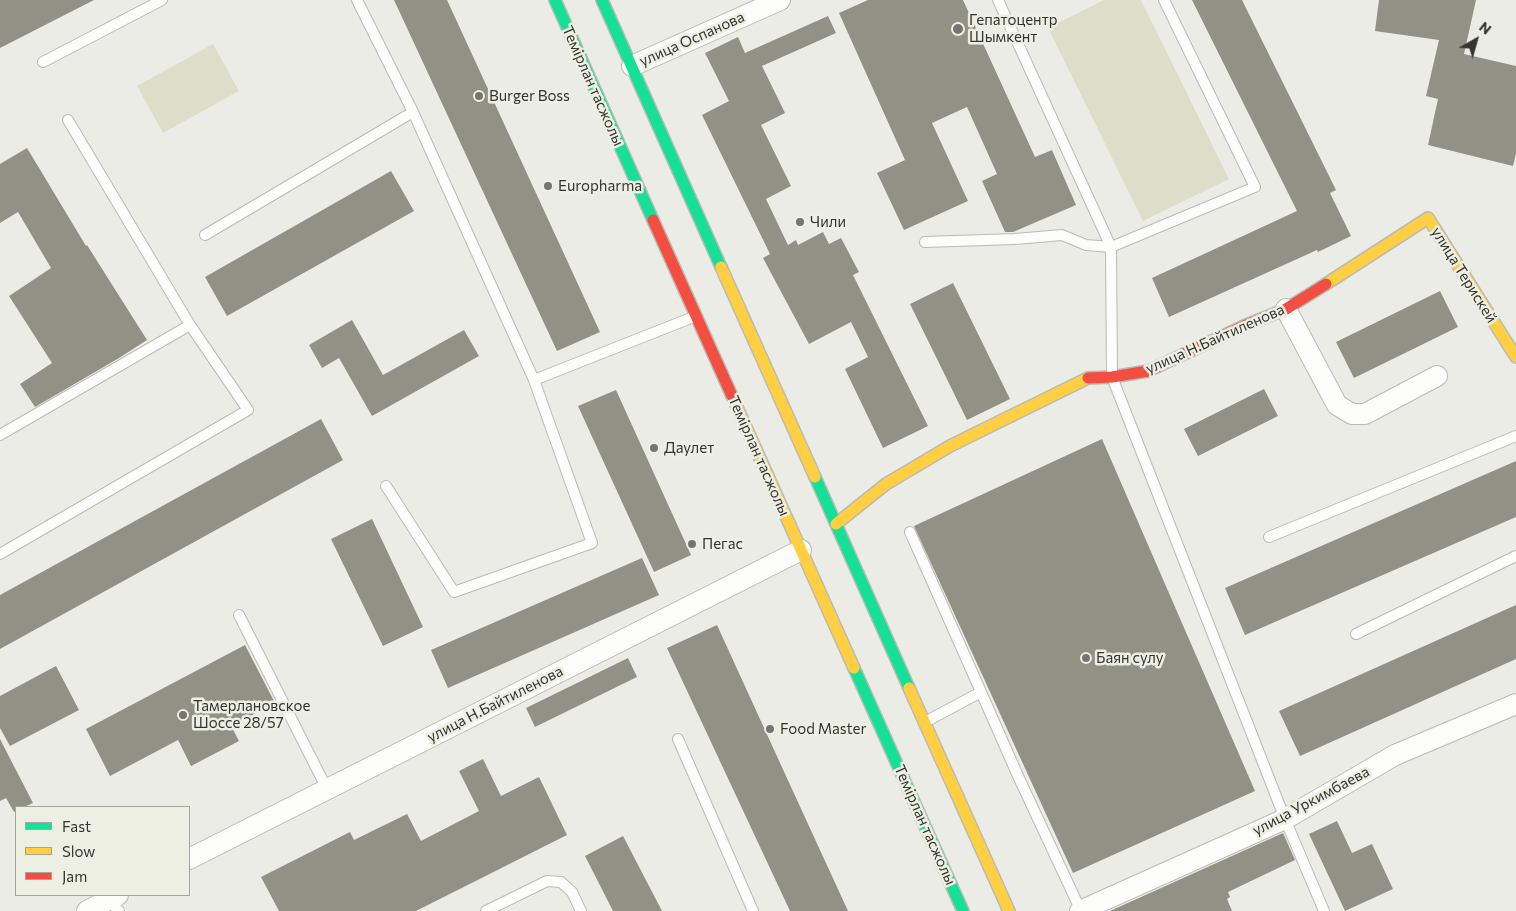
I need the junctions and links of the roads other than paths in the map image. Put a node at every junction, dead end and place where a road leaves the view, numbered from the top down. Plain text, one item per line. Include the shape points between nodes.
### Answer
1 (162, 0) edge
2 (357, 0) edge
3 (555, 0) edge
4 (602, 0) edge
5 (779, 0) edge
6 (998, 0) edge
7 (1164, 0) edge
8 (43, 62) dead end
9 (632, 66) junction
10 (413, 112) junction
11 (68, 120) dead end
12 (1428, 218) joint
13 (205, 235) dead end
14 (925, 242) dead end
15 (1111, 246) junction
16 (1286, 309) junction
17 (696, 316) junction
18 (190, 326) junction
19 (1516, 357) edge
20 (1437, 376) dead end
21 (1112, 377) junction
22 (534, 380) junction
23 (0, 435) edge
24 (1516, 436) edge
25 (386, 486) dead end
26 (836, 524) junction
27 (910, 532) dead end
28 (1270, 537) dead end
29 (801, 550) junction
30 (0, 554) edge
31 (1516, 556) edge
32 (239, 616) dead end
33 (1356, 634) dead end
34 (981, 692) junction
35 (1516, 704) edge
36 (924, 722) junction
37 (678, 739) dead end
38 (327, 789) junction
39 (1285, 818) junction
40 (190, 858) edge
41 (115, 902) edge
42 (87, 911) edge
43 (486, 911) edge
44 (581, 911) edge
45 (753, 911) edge
46 (963, 911) edge
47 (1009, 911) edge
48 (1080, 911) edge
49 (1324, 911) edge

1 - 8 lane
2 - 10 lane
3 - 17 main road, Темірлан тасжолы
4 - 9 main road
5 - 9 street, улица Оспанова
6 - 15 lane
7 - 15 lane via 1255,187
9 - 26 main road
10 - 13 lane
10 - 22 lane
11 - 18 lane
12 - 16 main road, улица Н.Байтиленова
12 - 19 main road, улица Терискей
14 - 15 lane via 1062,235 1086,245
15 - 21 lane
16 - 20 street via 1337,405 1352,414 1365,414
16 - 21 main road, улица Н.Байтиленова via 1148,371
17 - 22 lane
17 - 29 main road, Темірлан тасжолы
18 - 23 lane
18 - 30 lane via 248,410
21 - 26 main road, улица Н.Байтиленова via 1088,378 950,446 886,484
21 - 39 lane
22 - 25 lane via 592,543 454,592
24 - 28 lane
26 - 36 main road
27 - 34 lane
29 - 38 street, улица Н.Байтиленова
29 - 46 main road, Темірлан тасжолы
31 - 33 lane
32 - 38 lane
34 - 36 lane
34 - 48 lane
35 - 39 street, улица Уркимбаева via 1395,755
36 - 47 main road
37 - 45 lane
38 - 40 street, улица Н.Байтиленова
39 - 48 street, улица Уркимбаева
39 - 49 lane
41 - 42 street
43 - 44 lane via 547,881 561,882 572,892

